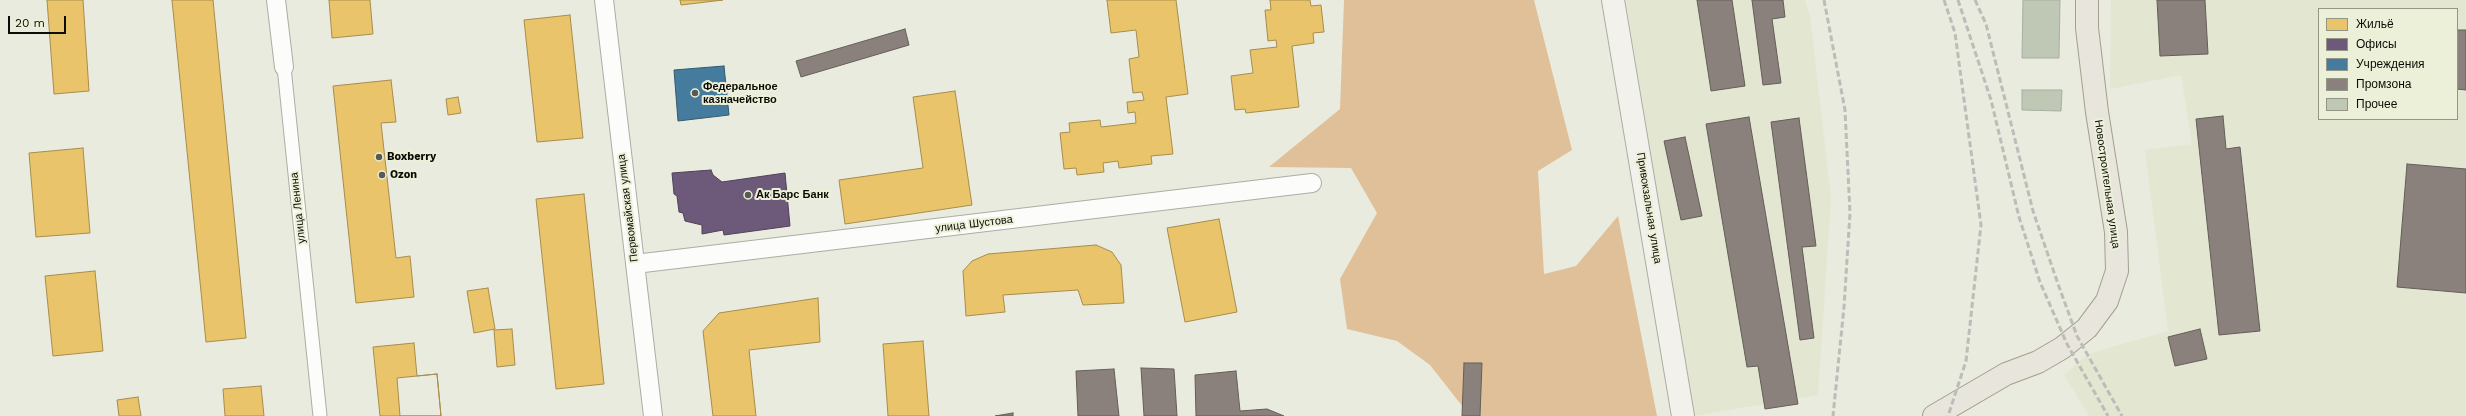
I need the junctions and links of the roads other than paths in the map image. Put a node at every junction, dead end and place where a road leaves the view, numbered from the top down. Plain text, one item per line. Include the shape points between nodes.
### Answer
1 (276, 0) edge
2 (604, 0) edge
3 (1613, 0) edge
4 (2087, 0) edge
5 (284, 67) joint
6 (1312, 183) dead end
7 (635, 264) junction
8 (320, 416) edge
9 (653, 416) edge
10 (1683, 416) edge
11 (1934, 416) edge

1 - 5 street, улица Ленина
2 - 7 street, Первомайская улица
3 - 10 main road, Привокзальная улица
4 - 11 main road, Новостроительная улица via 2087,28 2097,112 2116,232 2117,271 2107,301 2087,328 2062,348 2038,362 2006,374
5 - 8 street, улица Ленина
6 - 7 street, улица Шустова
7 - 9 street, Первомайская улица

